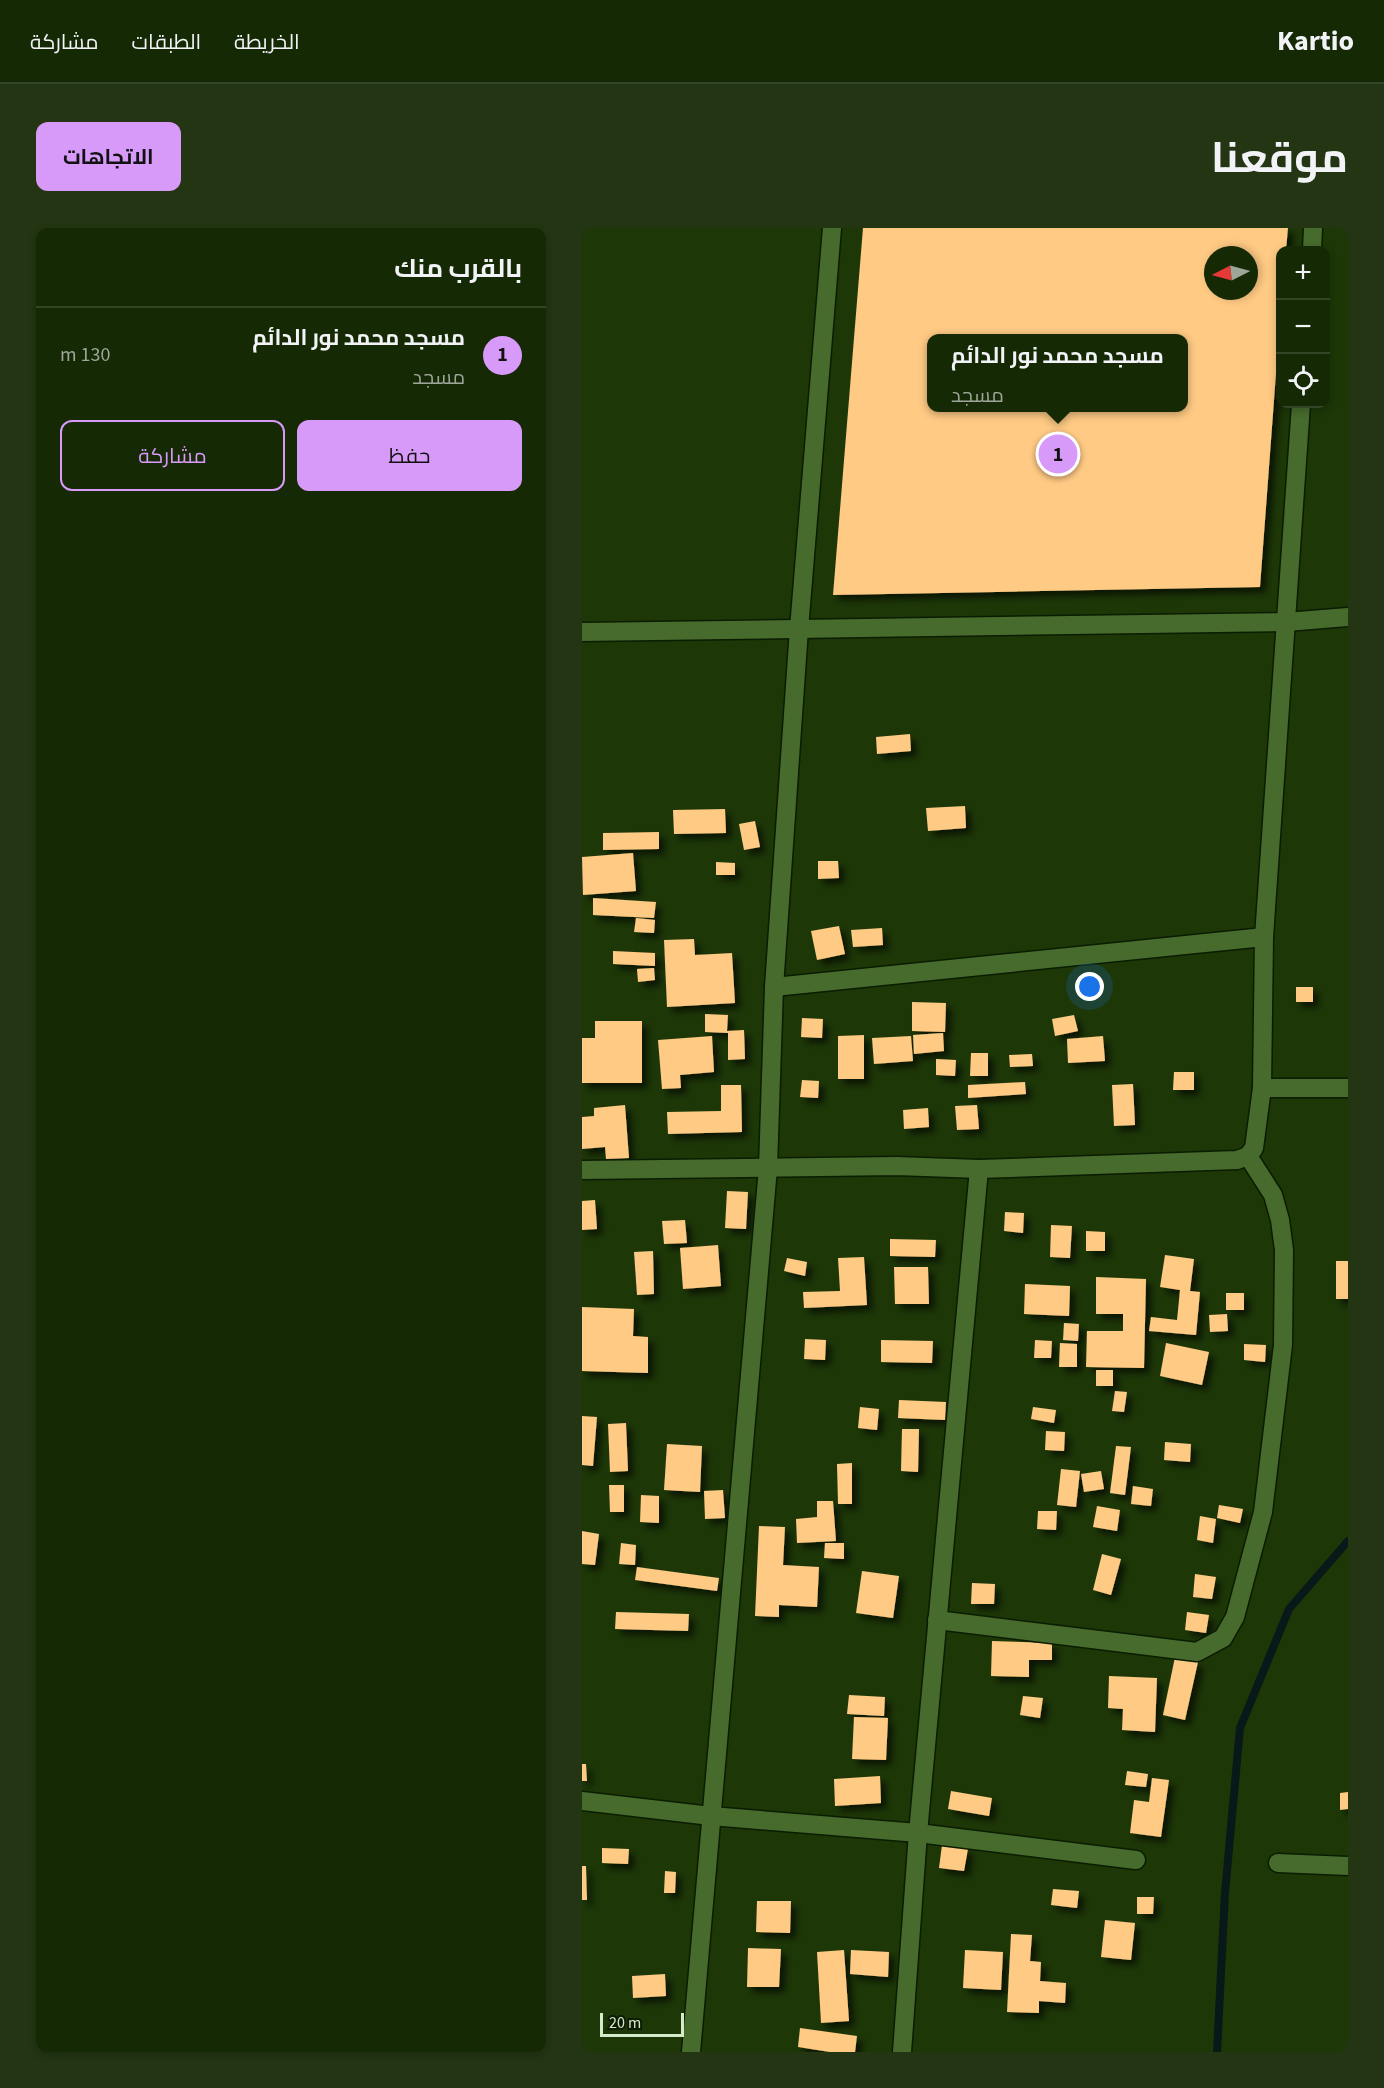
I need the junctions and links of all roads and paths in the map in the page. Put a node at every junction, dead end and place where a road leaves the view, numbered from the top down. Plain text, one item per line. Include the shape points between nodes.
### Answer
1 (832, 228) edge
2 (1313, 228) edge
3 (1312, 246) edge
4 (1301, 408) edge
5 (1348, 617) edge
6 (1286, 622) junction
7 (799, 630) junction
8 (582, 632) edge
9 (1264, 937) junction
10 (774, 987) junction
11 (1262, 1088) junction
12 (1348, 1088) edge
13 (1248, 1156) junction
14 (768, 1168) junction
15 (979, 1169) junction
16 (582, 1170) edge
17 (937, 1620) junction
18 (582, 1801) edge
19 (711, 1816) junction
20 (918, 1833) junction
21 (1136, 1860) dead end
22 (1278, 1863) dead end
23 (1348, 1866) edge
24 (691, 2052) edge
25 (902, 2052) edge

1 - 7 street
2 - 3 street
4 - 6 street
5 - 6 street
6 - 7 street
6 - 9 street
7 - 8 street
7 - 10 street
9 - 10 street
9 - 11 street
10 - 14 street
11 - 12 street
11 - 13 street via 1254,1148
13 - 15 street via 1237,1160
13 - 17 street via 1273,1195 1280,1220 1284,1250 1283,1345 1263,1512 1235,1617 1223,1638 1197,1652
14 - 15 street
14 - 16 street
14 - 19 street
15 - 17 street
17 - 20 street
18 - 19 street
19 - 20 street
19 - 24 street
20 - 21 street
20 - 25 street
22 - 23 street

